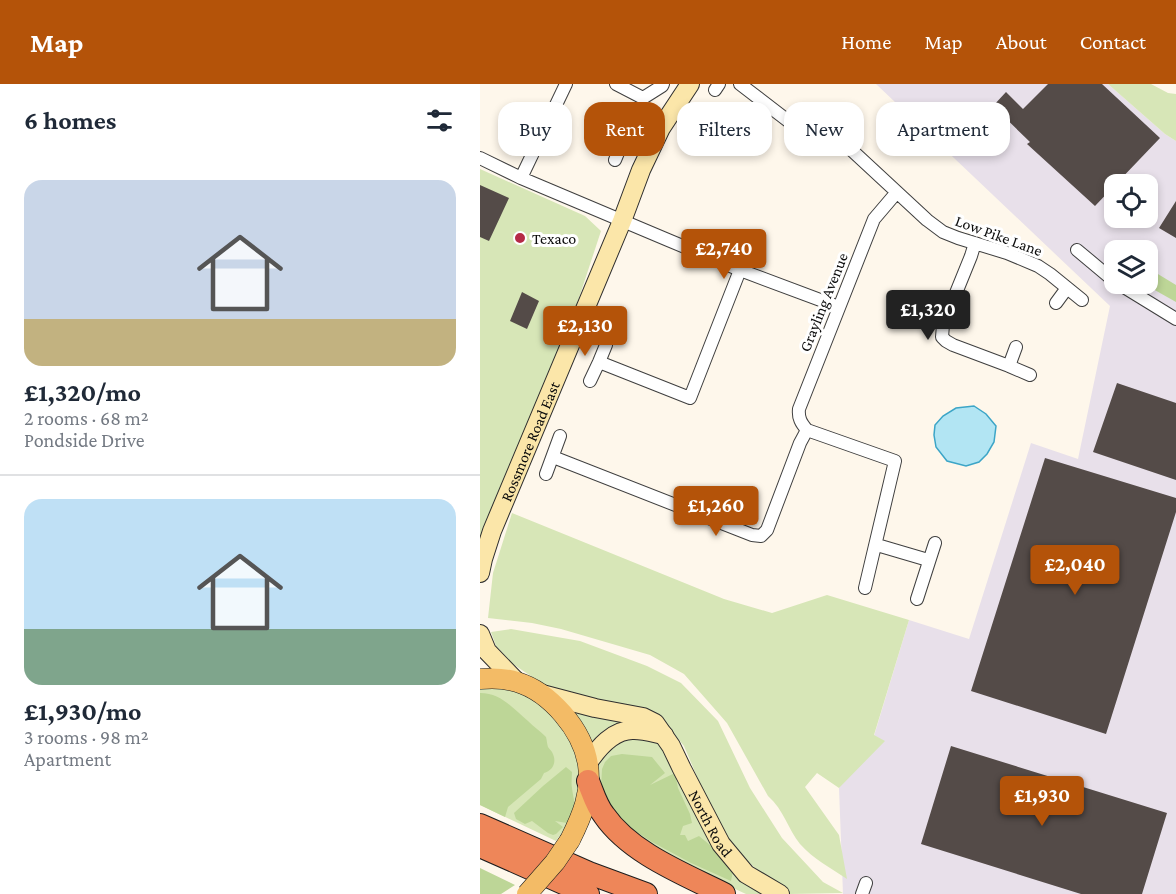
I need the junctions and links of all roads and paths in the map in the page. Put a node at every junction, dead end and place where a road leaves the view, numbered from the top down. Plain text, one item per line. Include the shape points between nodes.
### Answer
1 (566, 84) edge
2 (616, 84) edge
3 (663, 84) edge
4 (690, 84) edge
5 (740, 84) edge
6 (642, 98) junction
7 (480, 158) edge
8 (615, 160) dead end
9 (521, 178) junction
10 (897, 192) junction
11 (622, 220) junction
12 (975, 243) junction
13 (1077, 250) dead end
14 (740, 270) junction
15 (1104, 273) edge
16 (1067, 288) junction
17 (1135, 294) edge
18 (1082, 300) dead end
19 (1056, 303) dead end
20 (839, 307) junction
21 (1176, 320) edge
22 (606, 345) dead end
23 (1016, 347) dead end
24 (599, 362) junction
25 (1009, 366) junction
26 (1030, 375) dead end
27 (590, 381) dead end
28 (807, 430) junction
29 (560, 436) dead end
30 (553, 457) junction
31 (546, 474) dead end
32 (935, 543) dead end
33 (877, 545) junction
34 (928, 560) junction
35 (480, 573) edge
36 (865, 588) dead end
37 (917, 599) dead end
38 (481, 637) edge
39 (480, 679) edge
40 (516, 681) junction
41 (542, 693) junction
42 (663, 735) junction
43 (588, 772) junction
44 (480, 825) edge
45 (480, 846) edge
46 (527, 894) edge
47 (588, 894) edge
48 (646, 894) edge
49 (724, 894) edge
50 (780, 894) edge

1 - 9 street
2 - 6 street
3 - 6 street
4 - 11 main road, Rossmore Road East via 661,128
5 - 10 street, Low Pike Lane via 796,127 831,131
6 - 8 street via 641,114 630,124
7 - 9 street
9 - 11 street
10 - 12 street, Low Pike Lane via 943,232
10 - 20 street, Grayling Avenue via 874,219
11 - 14 street
11 - 35 main road, Rossmore Road East via 496,522
12 - 16 street, Low Pike Lane via 1038,266
12 - 25 street via 943,325 942,337
13 - 15 street
14 - 20 street
14 - 24 street via 690,398
16 - 18 street, Low Pike Lane
16 - 19 street
17 - 21 street
20 - 28 street, Grayling Avenue via 799,409 801,423
22 - 24 street
23 - 25 street
24 - 27 street
25 - 26 street
28 - 30 street via 767,530 761,536 752,536
28 - 33 street via 895,461
29 - 30 street
30 - 31 street
32 - 34 street
33 - 34 street
33 - 36 street
34 - 37 street
38 - 40 main road via 487,651
39 - 40 main road
40 - 41 main road
41 - 42 main road, North Road via 643,717 655,723
41 - 43 main road via 572,726
42 - 43 main road via 626,730 606,740
42 - 50 main road, North Road via 721,844 746,874
43 - 46 main road, bridge via 584,813 555,862
43 - 49 highway via 596,801 620,834 643,852
44 - 48 highway
45 - 47 highway

